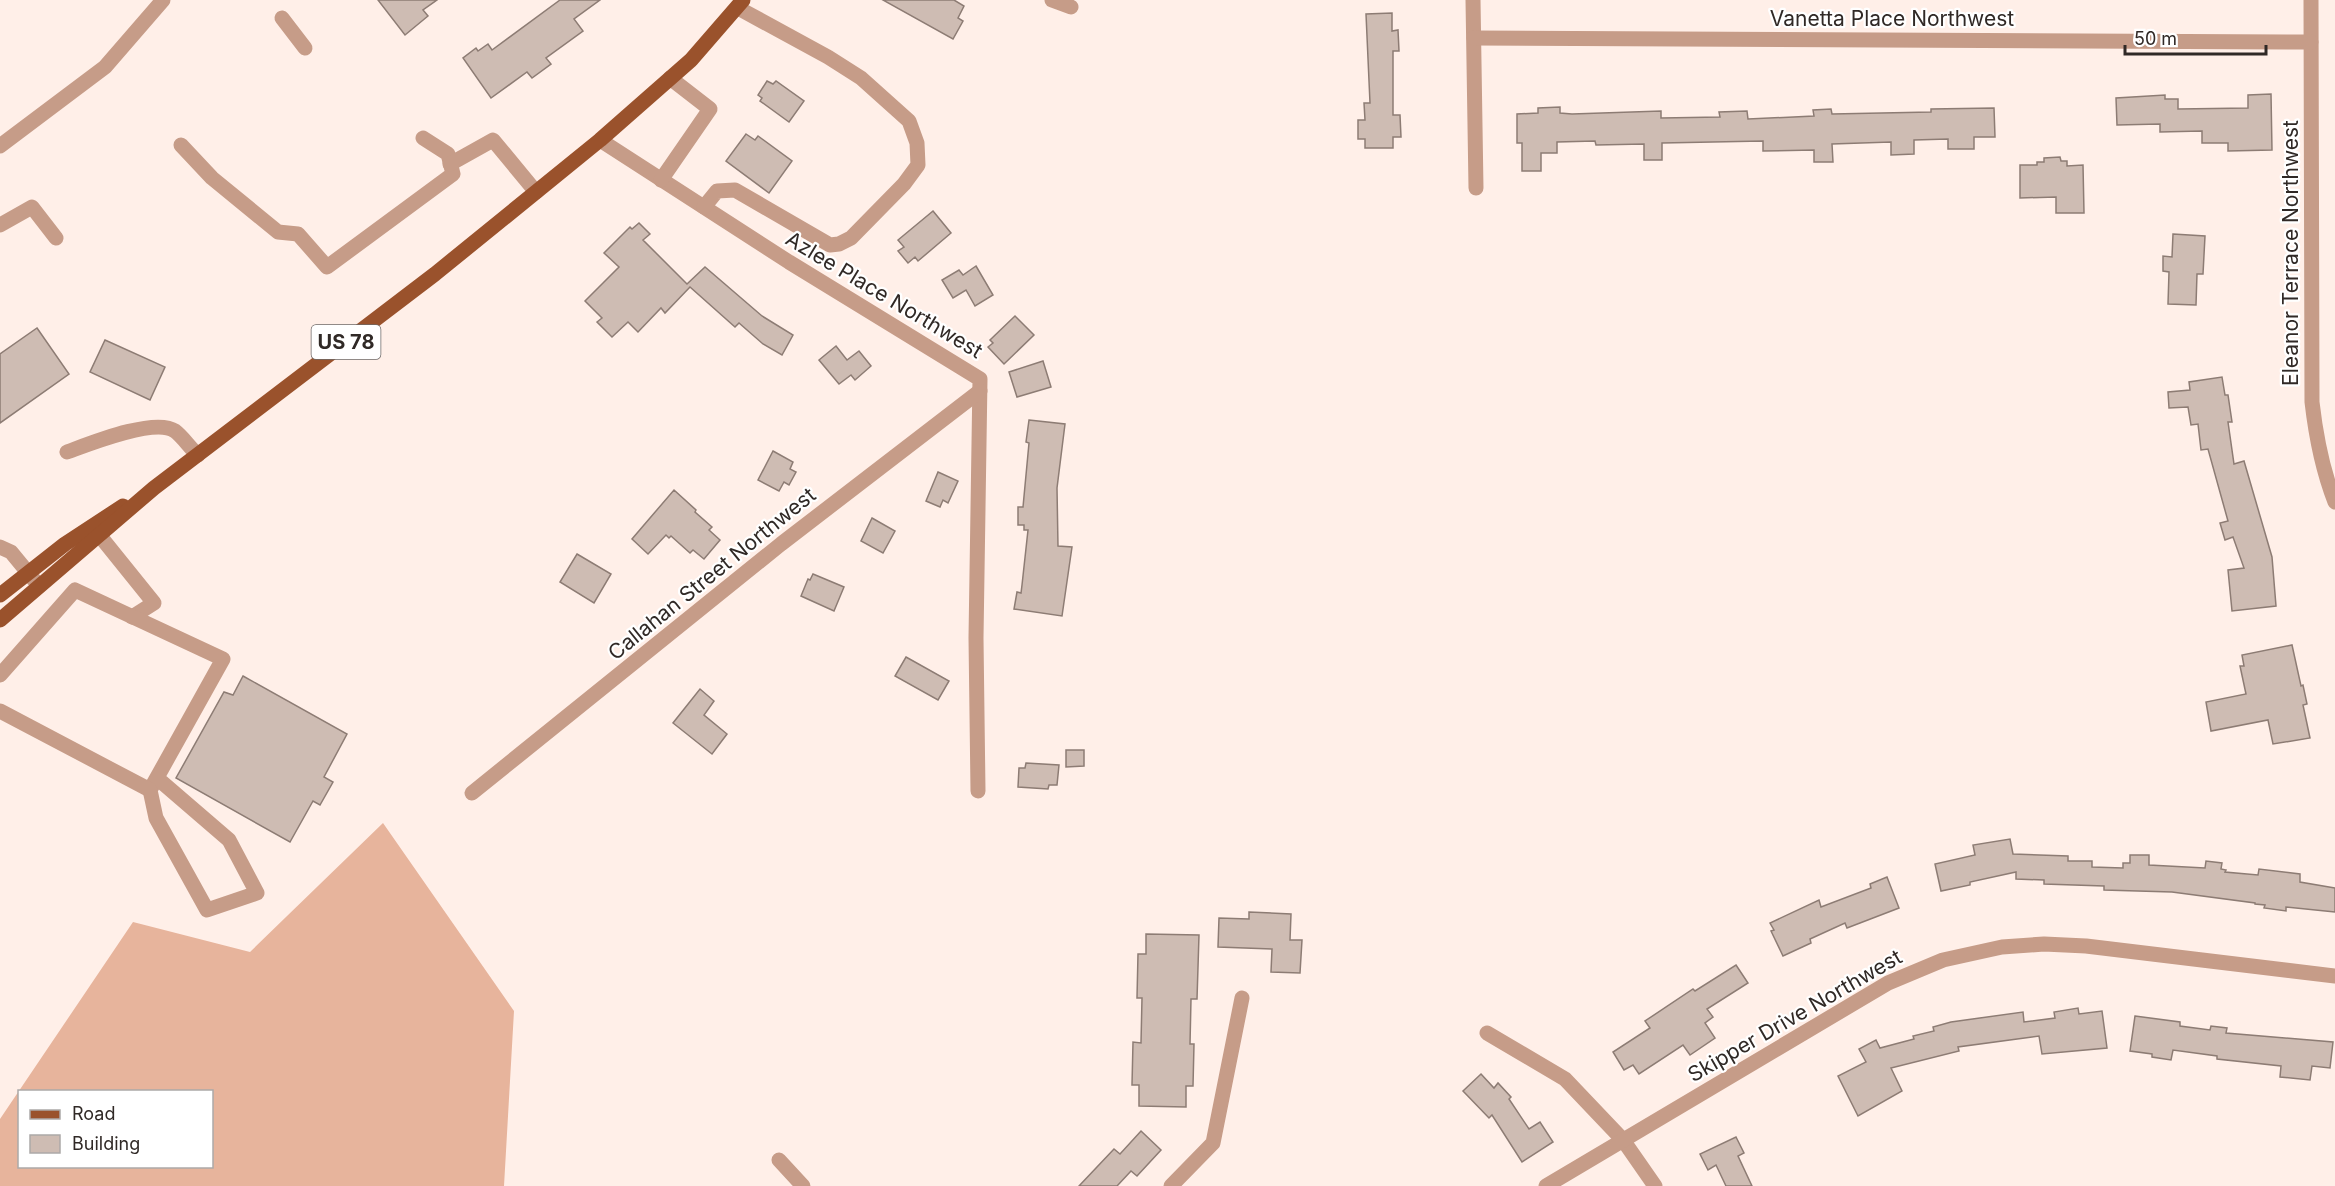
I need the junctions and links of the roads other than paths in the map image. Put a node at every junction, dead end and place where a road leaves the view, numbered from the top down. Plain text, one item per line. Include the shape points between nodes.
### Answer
1 (163, 0) edge
2 (1052, 0) edge
3 (1473, 0) edge
4 (2311, 0) edge
5 (741, 4) edge
6 (1071, 7) dead end
7 (282, 18) dead end
8 (1474, 38) junction
9 (2311, 42) junction
10 (305, 48) dead end
11 (670, 78) junction
12 (423, 138) dead end
13 (600, 141) junction
14 (0, 146) edge
15 (181, 146) dead end
16 (452, 169) junction
17 (661, 180) junction
18 (1476, 188) dead end
19 (536, 192) junction
20 (704, 207) junction
21 (0, 225) edge
22 (56, 238) dead end
23 (980, 391) junction
24 (67, 452) dead end
25 (198, 455) junction
26 (154, 488) junction
27 (2335, 502) edge
28 (100, 536) junction
29 (0, 547) edge
30 (28, 572) junction
31 (39, 586) junction
32 (0, 595) edge
33 (132, 617) junction
34 (0, 620) edge
35 (0, 675) edge
36 (0, 711) edge
37 (153, 784) junction
38 (978, 791) dead end
39 (472, 793) dead end
40 (2335, 976) edge
41 (1242, 998) dead end
42 (1486, 1033) dead end
43 (1623, 1140) junction
44 (779, 1160) dead end
45 (804, 1186) edge
46 (1171, 1186) edge
47 (1546, 1186) edge
48 (1655, 1186) edge

1 - 14 street via 105,67
2 - 6 street
3 - 8 street
4 - 9 street, Eleanor Terrace Northwest
5 - 11 main road, US 78
5 - 20 street via 861,78 909,121 917,143 918,165 851,238 839,244 830,245 735,190 717,191
7 - 10 street
8 - 9 street, Vanetta Place Northwest
8 - 18 street
9 - 27 street, Eleanor Terrace Northwest via 2312,402 2320,456
11 - 13 main road, US 78
11 - 17 street via 710,109
12 - 16 street via 447,154
13 - 17 street, Azlee Place Northwest
13 - 19 main road, US 78
15 - 16 street via 212,178 278,232 298,234 327,267
16 - 19 street via 493,140
17 - 20 street, Azlee Place Northwest
19 - 25 main road, US 78
20 - 23 street, Azlee Place Northwest via 980,379
21 - 22 street via 32,207
23 - 38 street, Azlee Place Northwest
23 - 39 street, Callahan Street Northwest
24 - 25 street via 122,432 163,426 174,430
25 - 26 main road, US 78
26 - 28 main road, US 78
26 - 30 main road, US 78 via 92,525
28 - 31 main road, US 78
28 - 33 street via 154,603
29 - 30 street via 11,552
30 - 31 street
30 - 32 main road, US 78
31 - 34 main road, US 78
33 - 35 street via 75,590
33 - 37 street via 223,659
36 - 37 street
37 - 37 street via 156,818 207,910 256,893 230,840
40 - 43 street, Skipper Drive Northwest via 2044,944 2002,947 1943,960 1888,983
41 - 46 street via 1213,1143
42 - 43 street via 1565,1078
43 - 47 street, Skipper Drive Northwest
43 - 48 street
44 - 45 street

